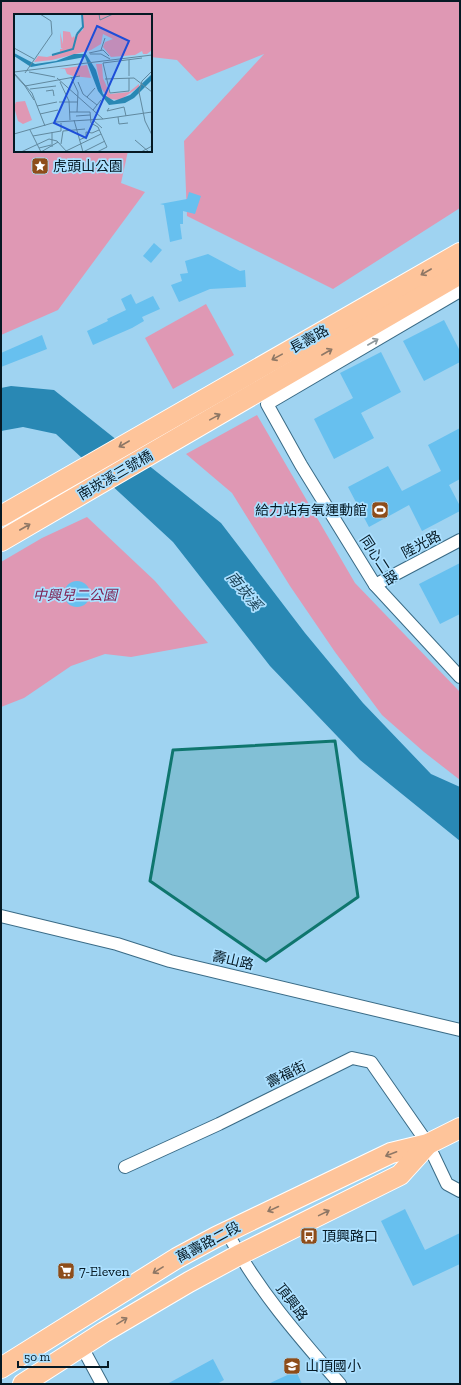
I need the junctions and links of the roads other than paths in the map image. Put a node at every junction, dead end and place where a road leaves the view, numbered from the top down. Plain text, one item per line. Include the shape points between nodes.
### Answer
1 (460, 253) edge
2 (460, 274) edge
3 (460, 291) edge
4 (158, 425) joint
5 (181, 436) joint
6 (1, 516) edge
7 (460, 540) edge
8 (1, 541) edge
9 (460, 543) edge
10 (376, 586) junction
11 (460, 677) edge
12 (1, 916) edge
13 (460, 1030) edge
14 (460, 1128) edge
15 (428, 1144) junction
16 (125, 1167) dead end
17 (460, 1191) edge
18 (227, 1232) junction
19 (239, 1255) junction
20 (82, 1347) junction
21 (1, 1368) edge
22 (23, 1384) edge
23 (102, 1384) edge
24 (340, 1384) edge

1 -> 4 main road, 長壽路
5 -> 2 main road, 長壽路
10 -> 3 street, 同心二路 via 301,466 266,404
4 -> 6 main road, 南崁溪三號橋
8 -> 5 main road, 南崁溪三號橋
7 - 10 street, 陸光路
9 - 10 street, 陸光路
10 - 11 street, 同心二路
12 - 13 street, 壽山路 via 117,944 170,961
14 - 15 main road, 萬壽路二段
15 - 16 street, 壽福街 via 371,1062 352,1058
15 - 17 street, 壽福街 via 447,1184
15 -> 18 main road, 萬壽路二段 via 391,1153
19 -> 15 main road, 萬壽路二段 via 400,1175
18 - 19 street, 頂興路
18 -> 21 main road, 萬壽路二段 via 177,1258
20 -> 19 main road, 萬壽路二段
19 - 24 street, 頂興路 via 302,1341
20 - 22 main road, 萬壽路二段
20 - 23 street

